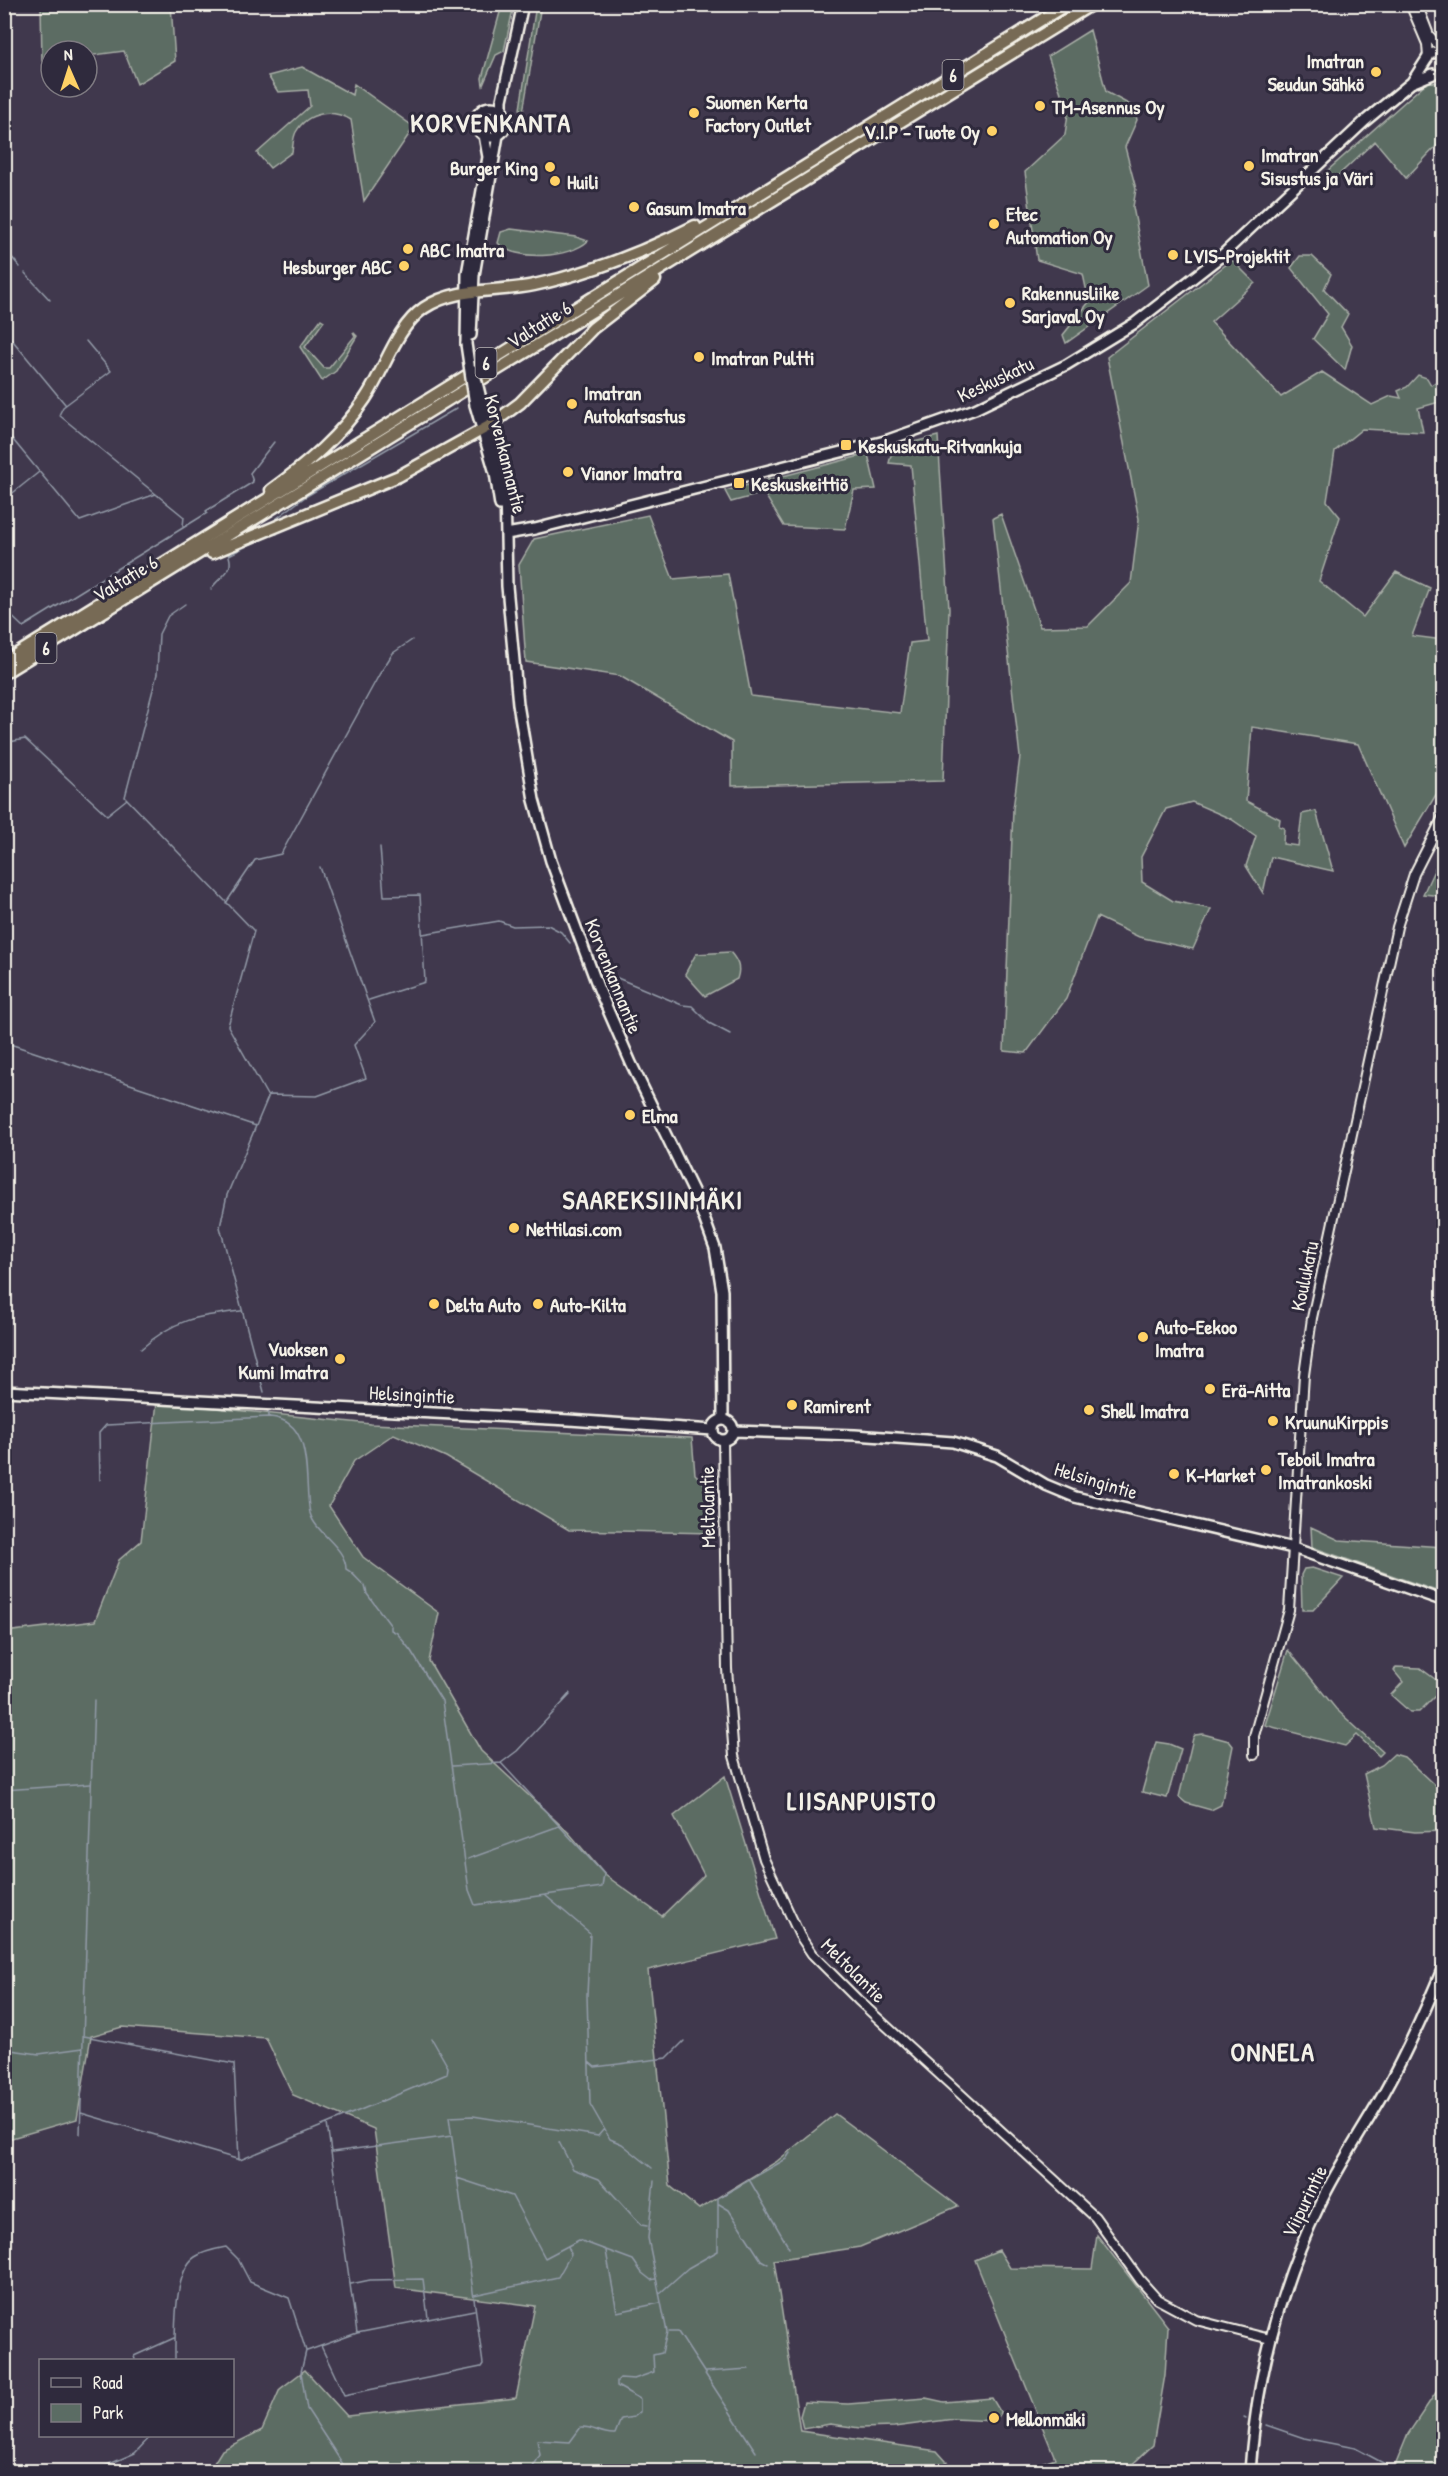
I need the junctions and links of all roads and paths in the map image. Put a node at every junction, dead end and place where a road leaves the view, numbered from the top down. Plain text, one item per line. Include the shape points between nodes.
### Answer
1 (523, 4) edge
2 (1067, 4) edge
3 (1092, 4) edge
4 (1410, 4) edge
5 (1417, 4) edge
6 (1443, 50) edge
7 (514, 51) junction
8 (1427, 59) junction
9 (1438, 74) edge
10 (1411, 83) junction
11 (488, 107) junction
12 (502, 111) junction
13 (484, 135) junction
14 (498, 135) junction
15 (763, 192) junction
16 (701, 245) junction
17 (469, 292) junction
18 (485, 428) junction
19 (506, 534) junction
20 (210, 535) junction
21 (150, 584) junction
22 (4, 662) edge
23 (4, 673) edge
24 (1443, 815) edge
25 (4, 1391) edge
26 (723, 1420) junction
27 (713, 1430) junction
28 (734, 1431) junction
29 (723, 1441) junction
30 (1293, 1548) junction
31 (1443, 1601) edge
32 (1254, 1755) dead end
33 (1443, 1965) edge
34 (1270, 2339) junction
35 (1250, 2472) edge

1 - 7 main road
2 - 15 highway, Valtatie 6 / 6
3 - 16 highway, Valtatie 6 / 6
4 - 8 street via 1426,44
5 - 6 street via 1430,35
6 - 8 main road via 1434,51
7 - 11 main road via 496,98
7 - 12 main road
8 - 9 main road via 1428,68
8 - 10 main road, Keskuskatu
9 - 10 main road, Keskuskatu
10 - 19 main road, Keskuskatu via 1307,174 1220,258 1135,323 1060,368 975,409 885,441
11 - 12 main road
11 - 13 main road via 477,118 477,127
12 - 14 main road via 506,126
13 - 14 main road
13 - 17 main road, Korvenkannantie via 488,157
14 - 17 main road, Korvenkannantie
15 - 17 highway via 616,261 563,278
15 - 20 highway, Valtatie 6 / 6
16 - 18 highway via 593,328 520,403
16 - 21 highway, Valtatie 6 / 6
17 - 18 main road, Korvenkannantie, bridge via 469,343
17 - 20 highway via 444,298 422,310 404,329 375,384 339,433 302,467
18 - 19 main road, Korvenkannantie
18 - 21 highway via 399,476 249,536
19 - 26 main road, Korvenkannantie via 518,704 534,800 551,861 594,977 698,1199 715,1248 722,1291
20 - 22 highway, Valtatie 6 / 6
21 - 23 highway, Valtatie 6 / 6
24 - 30 street, Koulukatu via 1414,874 1397,927 1314,1307 1304,1374
25 - 27 main road, Helsingintie
26 - 27 main road
26 - 28 main road via 731,1423
27 - 29 main road
28 - 29 main road
28 - 30 main road, Helsingintie via 953,1442 997,1456 1075,1497
29 - 34 street, Meltolantie via 727,1669 734,1756 765,1863 800,1936 812,1954 858,2000 1087,2209 1157,2299 1196,2320
30 - 31 main road, Helsingintie
30 - 32 street, Koulukatu via 1288,1616 1254,1736
33 - 34 main road, Viipurintie via 1398,2068 1320,2205 1299,2251
34 - 35 main road, Viipurintie via 1256,2411

